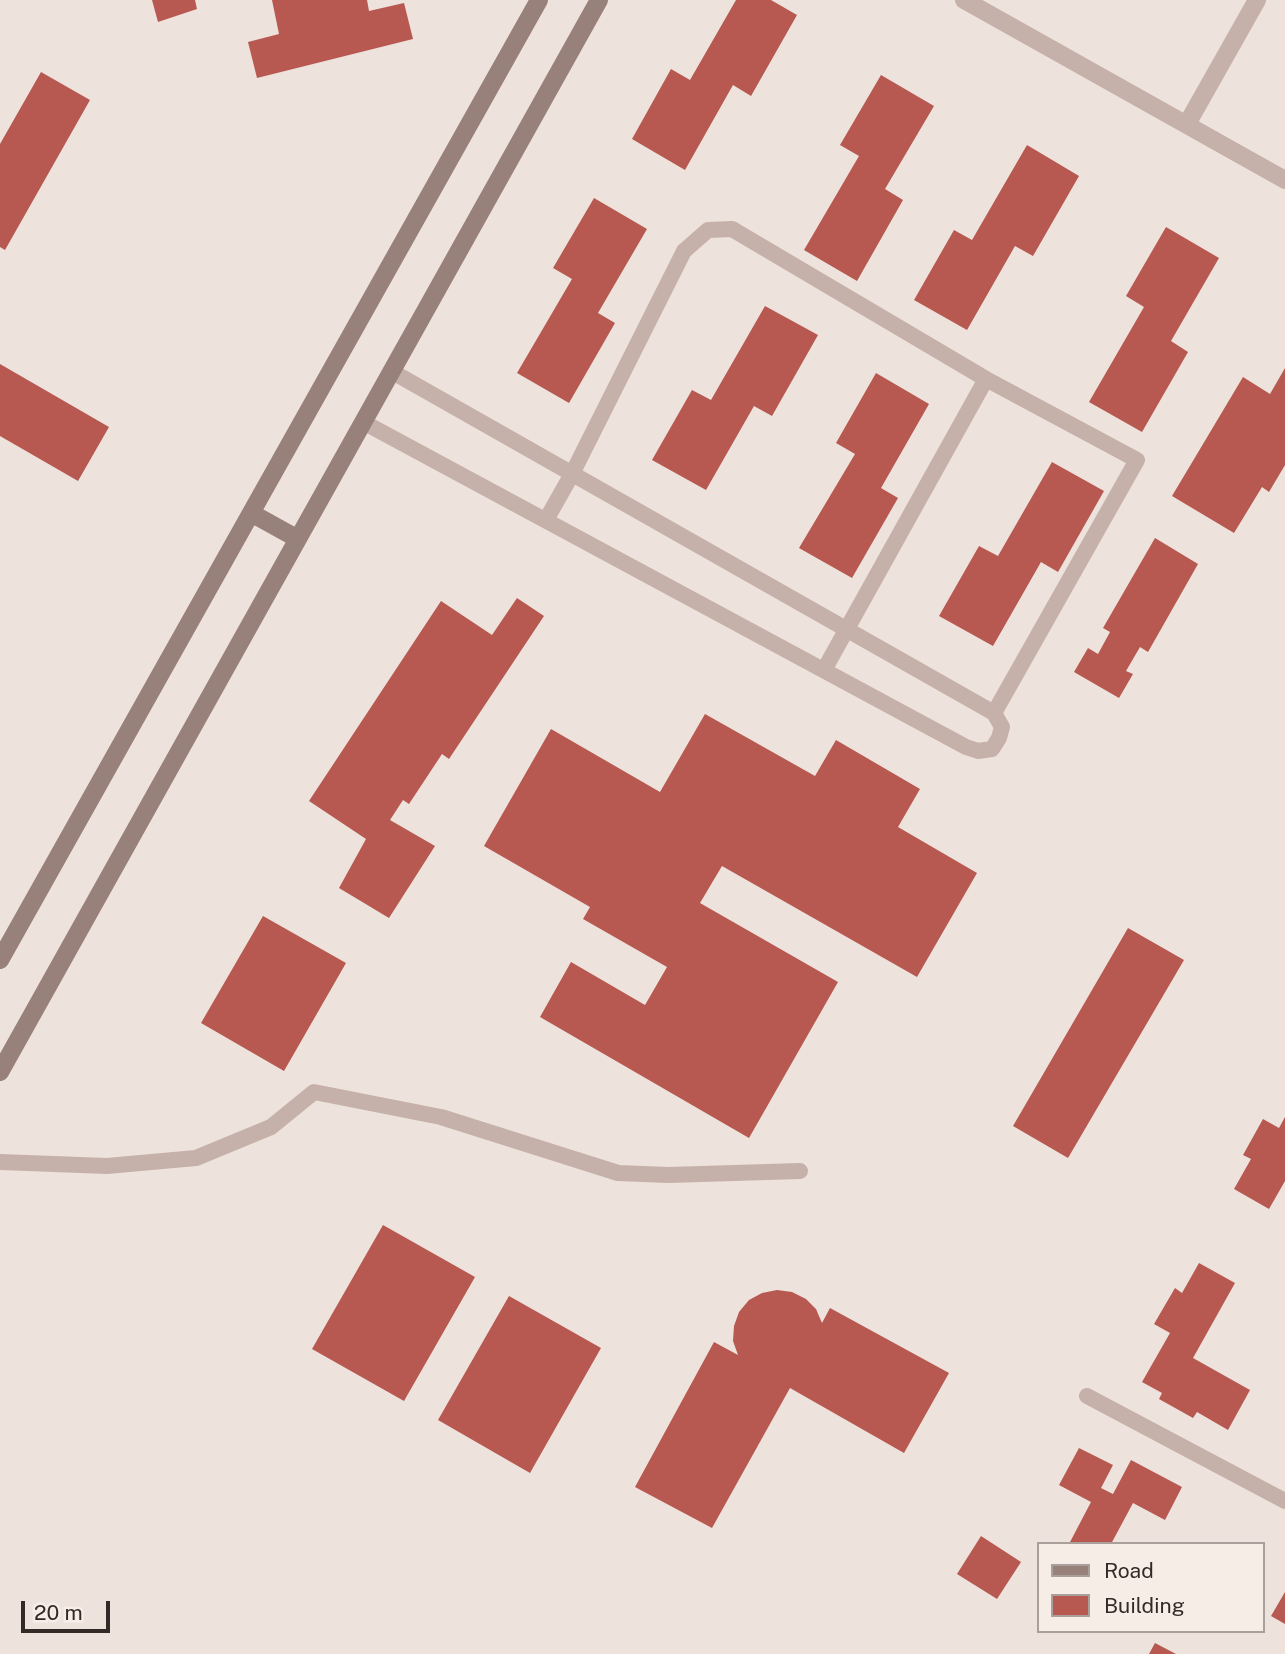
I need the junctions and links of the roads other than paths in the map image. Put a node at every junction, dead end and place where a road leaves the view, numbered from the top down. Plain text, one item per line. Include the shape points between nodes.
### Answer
1 (539, 0) edge
2 (599, 0) edge
3 (964, 0) edge
4 (1257, 0) edge
5 (1186, 124) junction
6 (1285, 180) edge
7 (391, 372) junction
8 (986, 379) junction
9 (363, 422) junction
10 (572, 474) junction
11 (251, 513) junction
12 (546, 520) junction
13 (298, 538) junction
14 (846, 629) junction
15 (824, 670) junction
16 (994, 713) junction
17 (0, 960) edge
18 (0, 1072) edge
19 (0, 1162) edge
20 (800, 1171) dead end
21 (1087, 1396) dead end
22 (1285, 1501) edge

1 - 11 main road
2 - 7 main road
3 - 5 street
4 - 5 street
5 - 6 street
7 - 9 main road
7 - 10 lane
8 - 10 lane via 732,229 708,230 684,251
8 - 14 lane
8 - 16 lane via 1137,460
9 - 12 lane
9 - 13 main road
10 - 12 lane
10 - 14 lane
11 - 13 main road
11 - 17 main road
12 - 15 lane
13 - 18 main road
14 - 15 lane
14 - 16 lane
15 - 16 lane via 978,751 992,749 999,738 1002,727
19 - 20 lane via 107,1166 196,1158 271,1127 314,1092 441,1116 618,1173
21 - 22 lane

